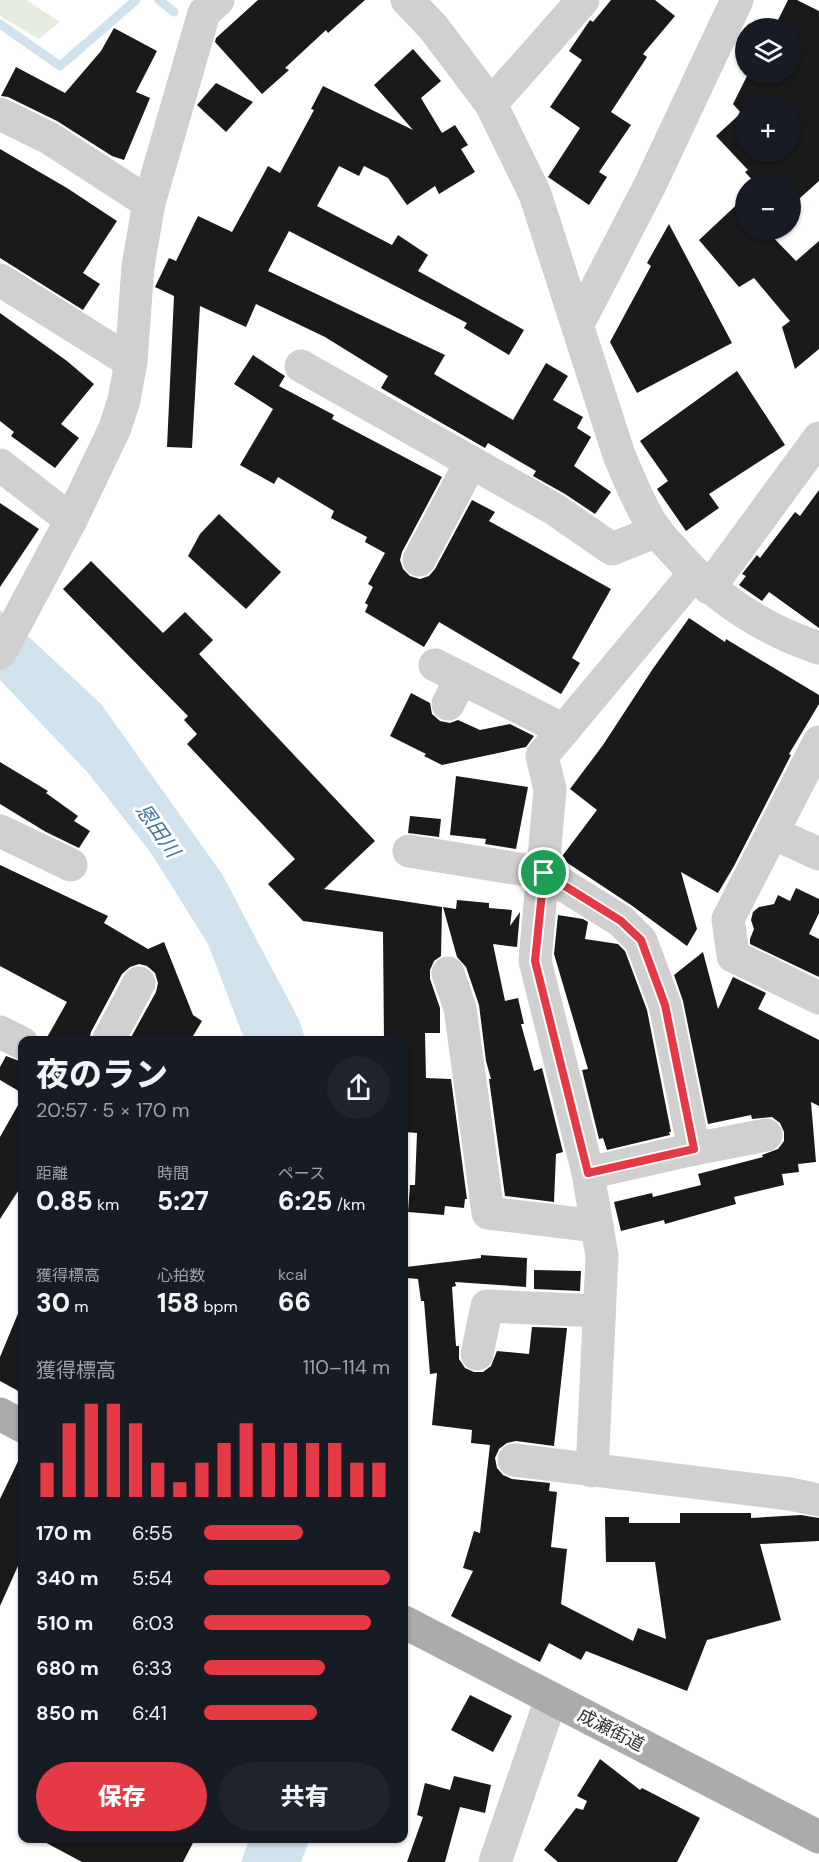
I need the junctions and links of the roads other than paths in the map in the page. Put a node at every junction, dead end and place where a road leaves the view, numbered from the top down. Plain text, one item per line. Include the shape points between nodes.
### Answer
1 (407, 0) edge
2 (583, 0) edge
3 (737, 0) edge
4 (204, 4) edge
5 (491, 104) junction
6 (0, 114) edge
7 (149, 203) junction
8 (0, 280) edge
9 (578, 324) junction
10 (130, 363) junction
11 (301, 366) dead end
12 (819, 438) edge
13 (471, 462) junction
14 (0, 465) edge
15 (71, 520) junction
16 (657, 531) junction
17 (419, 560) dead end
18 (701, 581) junction
19 (819, 648) edge
20 (0, 653) edge
21 (448, 682) dead end
22 (564, 730) junction
23 (819, 742) edge
24 (0, 831) edge
25 (773, 832) junction
26 (409, 851) dead end
27 (819, 854) edge
28 (71, 866) dead end
29 (544, 873) junction
30 (448, 973) dead end
31 (139, 983) dead end
32 (819, 998) edge
33 (0, 1032) edge
34 (111, 1036) edge
35 (18, 1041) edge
36 (766, 1135) dead end
37 (694, 1149) junction
38 (588, 1173) junction
39 (599, 1241) junction
40 (599, 1311) junction
41 (477, 1354) dead end
42 (0, 1414) edge
43 (18, 1423) edge
44 (514, 1460) dead end
45 (592, 1471) junction
46 (819, 1500) edge
47 (408, 1624) edge
48 (551, 1699) junction
49 (819, 1837) edge
50 (495, 1862) edge

1 - 5 street via 433,27
2 - 5 street
3 - 9 street via 650,185
4 - 7 street
5 - 9 street via 535,194
6 - 7 street via 49,138
7 - 10 street via 138,266
8 - 10 street
9 - 16 street via 619,455 634,493
10 - 15 street via 115,428
11 - 13 street
12 - 18 street
13 - 16 street via 554,509 612,549
13 - 17 street
14 - 15 street
15 - 20 street
16 - 18 street
18 - 19 street via 759,622
18 - 22 street
21 - 22 street
22 - 29 street via 542,756 550,789
23 - 25 street
24 - 28 street
25 - 27 street
25 - 32 street via 728,919 734,956
26 - 29 street
29 - 37 street via 621,921 641,940 665,1005
29 - 38 street via 535,961
30 - 39 street via 460,1008 488,1213
31 - 34 street
33 - 35 street
36 - 37 street
37 - 38 street
38 - 39 street
39 - 40 street
40 - 41 street via 487,1306
40 - 45 street
42 - 43 main road
44 - 45 street
45 - 46 street
47 - 48 main road, 成瀬街道
48 - 49 main road, 成瀬街道
48 - 50 street

